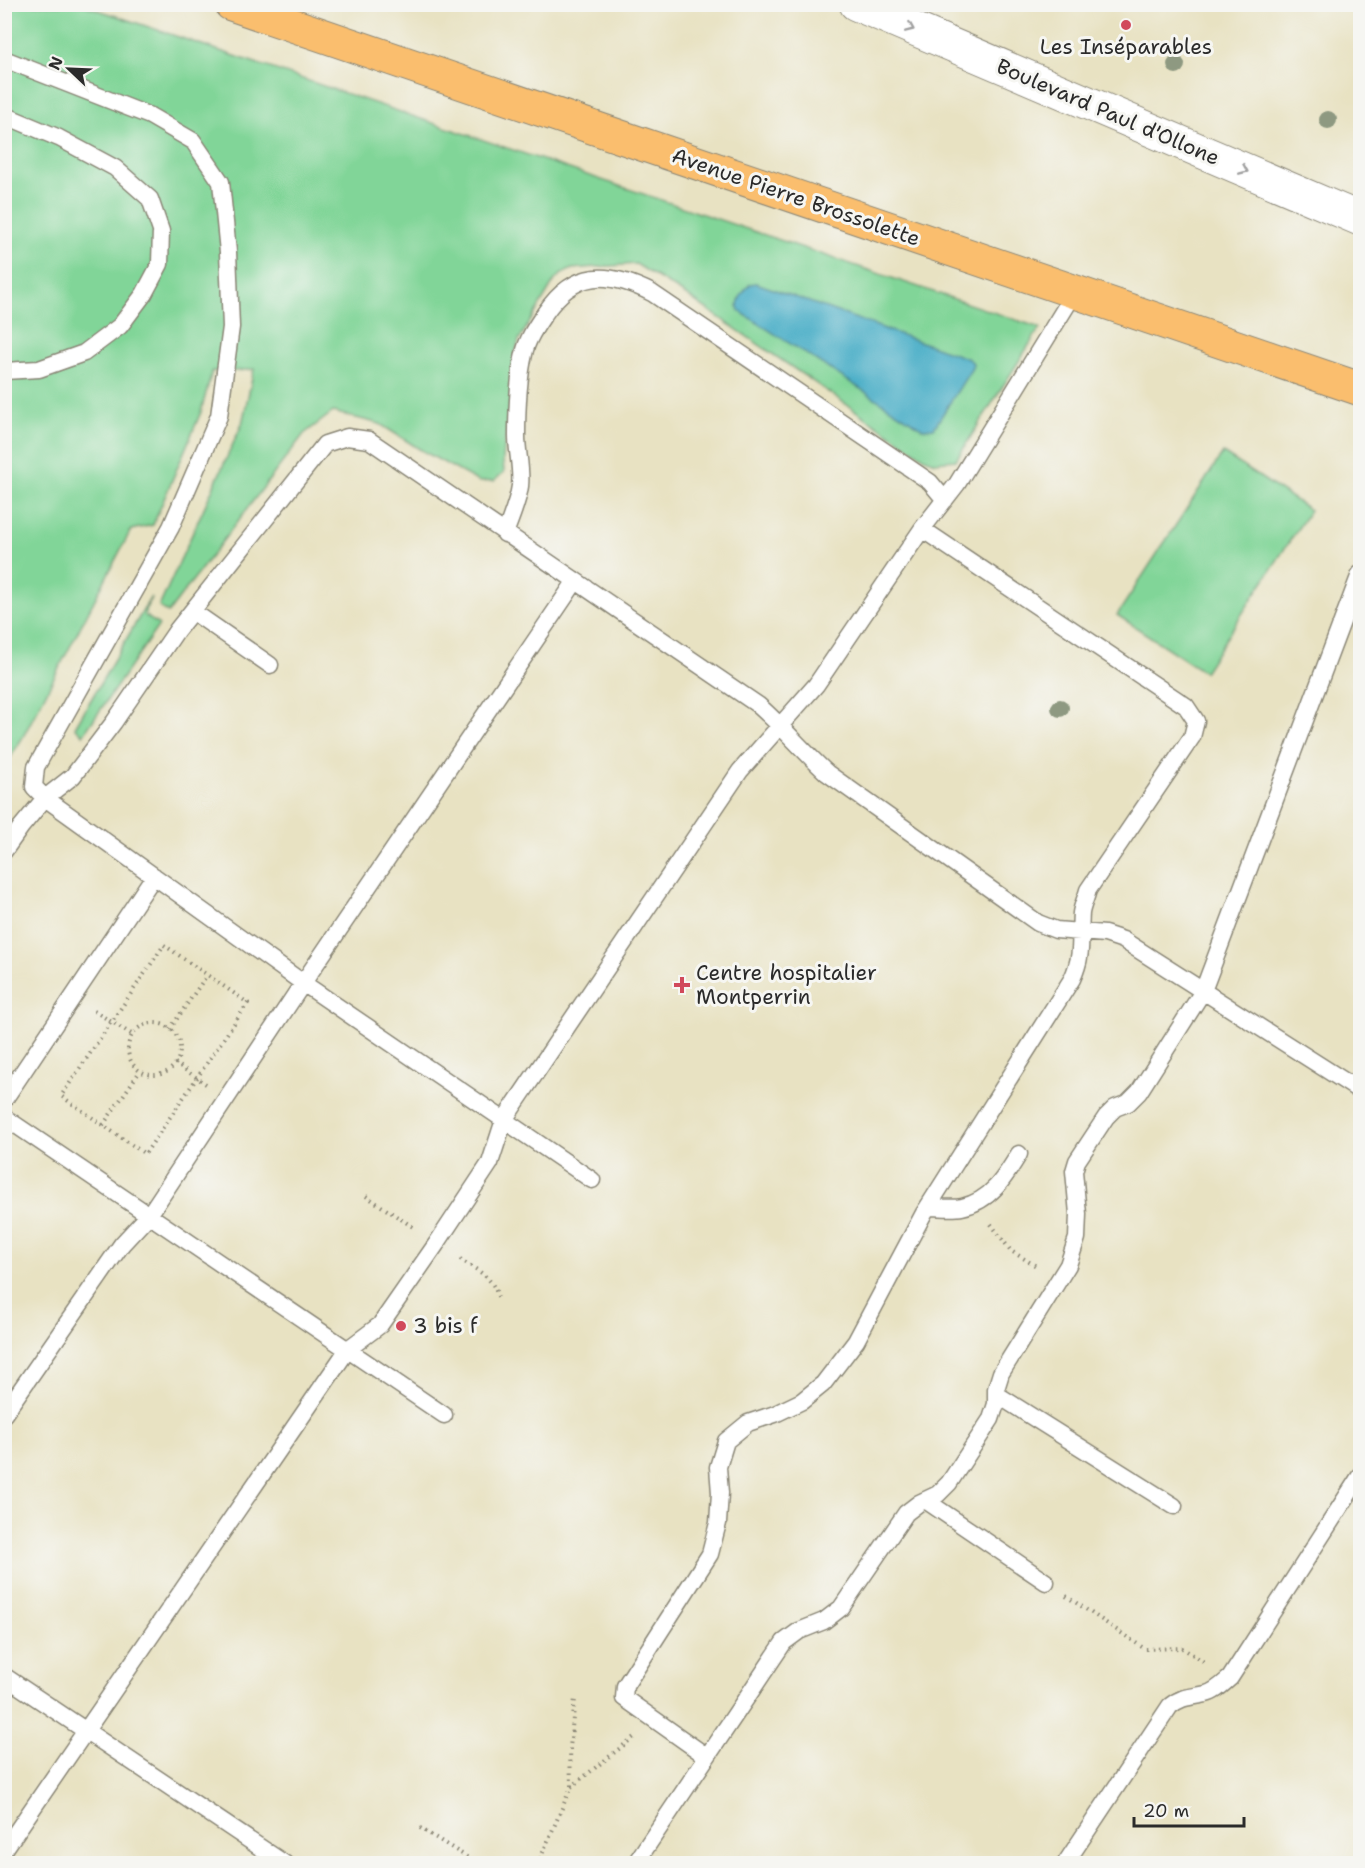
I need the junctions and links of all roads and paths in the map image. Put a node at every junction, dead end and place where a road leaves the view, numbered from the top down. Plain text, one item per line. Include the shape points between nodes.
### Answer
1 (231, 4) edge
2 (856, 4) edge
3 (4, 58) edge
4 (4, 115) edge
5 (1360, 219) edge
6 (1075, 292) junction
7 (4, 371) edge
8 (1360, 389) edge
9 (945, 500) junction
10 (922, 529) junction
11 (505, 534) junction
12 (1360, 574) edge
13 (575, 582) junction
14 (192, 611) junction
15 (270, 665) dead end
16 (781, 725) junction
17 (45, 798) junction
18 (4, 851) edge
19 (154, 876) junction
20 (1081, 933) junction
21 (207, 975) junction
22 (303, 983) junction
23 (1203, 991) junction
24 (72, 999) junction
25 (112, 1021) junction
26 (170, 1029) junction
27 (133, 1035) junction
28 (175, 1064) junction
29 (140, 1071) junction
30 (196, 1078) junction
31 (1360, 1091) edge
32 (227, 1097) junction
33 (4, 1100) edge
34 (4, 1117) edge
35 (504, 1120) junction
36 (103, 1125) junction
37 (1019, 1154) dead end
38 (592, 1180) dead end
39 (366, 1196) dead end
40 (928, 1207) junction
41 (149, 1215) junction
42 (397, 1217) dead end
43 (1011, 1251) dead end
44 (1028, 1261) dead end
45 (348, 1349) junction
46 (996, 1394) junction
47 (4, 1414) edge
48 (444, 1415) dead end
49 (1360, 1476) edge
50 (925, 1500) junction
51 (1174, 1506) dead end
52 (1046, 1582) joint
53 (4, 1676) edge
54 (1230, 1678) junction
55 (575, 1698) dead end
56 (650, 1718) junction
57 (87, 1731) junction
58 (706, 1756) junction
59 (571, 1787) junction
60 (420, 1828) dead end
61 (4, 1850) edge
62 (285, 1863) edge
63 (478, 1863) edge
64 (538, 1863) edge
65 (635, 1863) edge
66 (1065, 1863) edge

1 - 6 main road, Avenue Pierre Brossolette
2 -> 5 street, Boulevard Paul d'Ollone
3 - 17 lane via 150,116 193,141 221,183 228,252 231,327 219,416 171,527 36,767 34,787
4 - 7 lane via 115,168 150,199 161,231 160,264 120,326 84,353 39,369
6 - 8 main road, Avenue Pierre Brossolette
6 - 9 lane
9 - 10 lane
9 - 11 lane via 930,482 652,293 628,281 602,277 576,282 555,298 524,351 517,437 520,486
10 - 16 lane via 816,685
10 - 20 lane via 1186,706 1196,721 1192,737 1088,890
11 - 13 lane
11 - 14 lane via 369,440 348,437 325,444
12 - 23 lane
13 - 16 lane via 758,705
13 - 22 lane
14 - 15 lane
14 - 17 lane via 73,776
16 - 20 lane via 827,773 1038,923
16 - 35 lane via 741,771
17 - 18 lane
17 - 19 lane
19 - 22 lane
19 - 24 lane
20 - 23 lane via 1123,940
20 - 40 lane via 1080,958 1072,980
21 - 25 path via 164,945
21 - 26 path
21 - 30 path via 248,1003
22 - 32 lane
22 - 35 lane
23 - 31 lane
23 - 46 lane via 1139,1092 1106,1117 1077,1161 1077,1238 1068,1265 1001,1373
24 - 25 path
24 - 33 lane
25 - 27 path
25 - 36 path via 61,1096
26 - 27 path via 151,1023
26 - 28 path via 179,1041
27 - 29 path via 129,1057
28 - 29 path via 162,1074
28 - 30 path
29 - 36 path
30 - 32 path
30 - 36 path via 145,1154
32 - 41 lane
34 - 41 lane
35 - 38 lane
35 - 45 lane via 490,1163 437,1243 380,1325
37 - 40 lane via 1000,1185 985,1197 962,1207
39 - 42 path
40 - 56 lane via 856,1341 824,1384 802,1401 748,1423 726,1441 718,1467 718,1523 710,1554 625,1686 624,1698
41 - 45 lane
41 - 47 lane via 122,1244
43 - 44 path
45 - 48 lane
45 - 57 lane
46 - 50 lane via 991,1419 955,1474 938,1494
46 - 51 lane
49 - 54 lane
50 - 52 lane
50 - 58 lane via 906,1513 841,1608 784,1642
52 - 54 path via 1145,1649 1182,1648
53 - 57 lane
54 - 66 lane via 1208,1694 1179,1699 1170,1706
55 - 59 path
56 - 58 lane
56 - 59 path via 640,1732
57 - 61 lane
57 - 62 lane
58 - 65 lane
59 - 64 path
60 - 63 path

